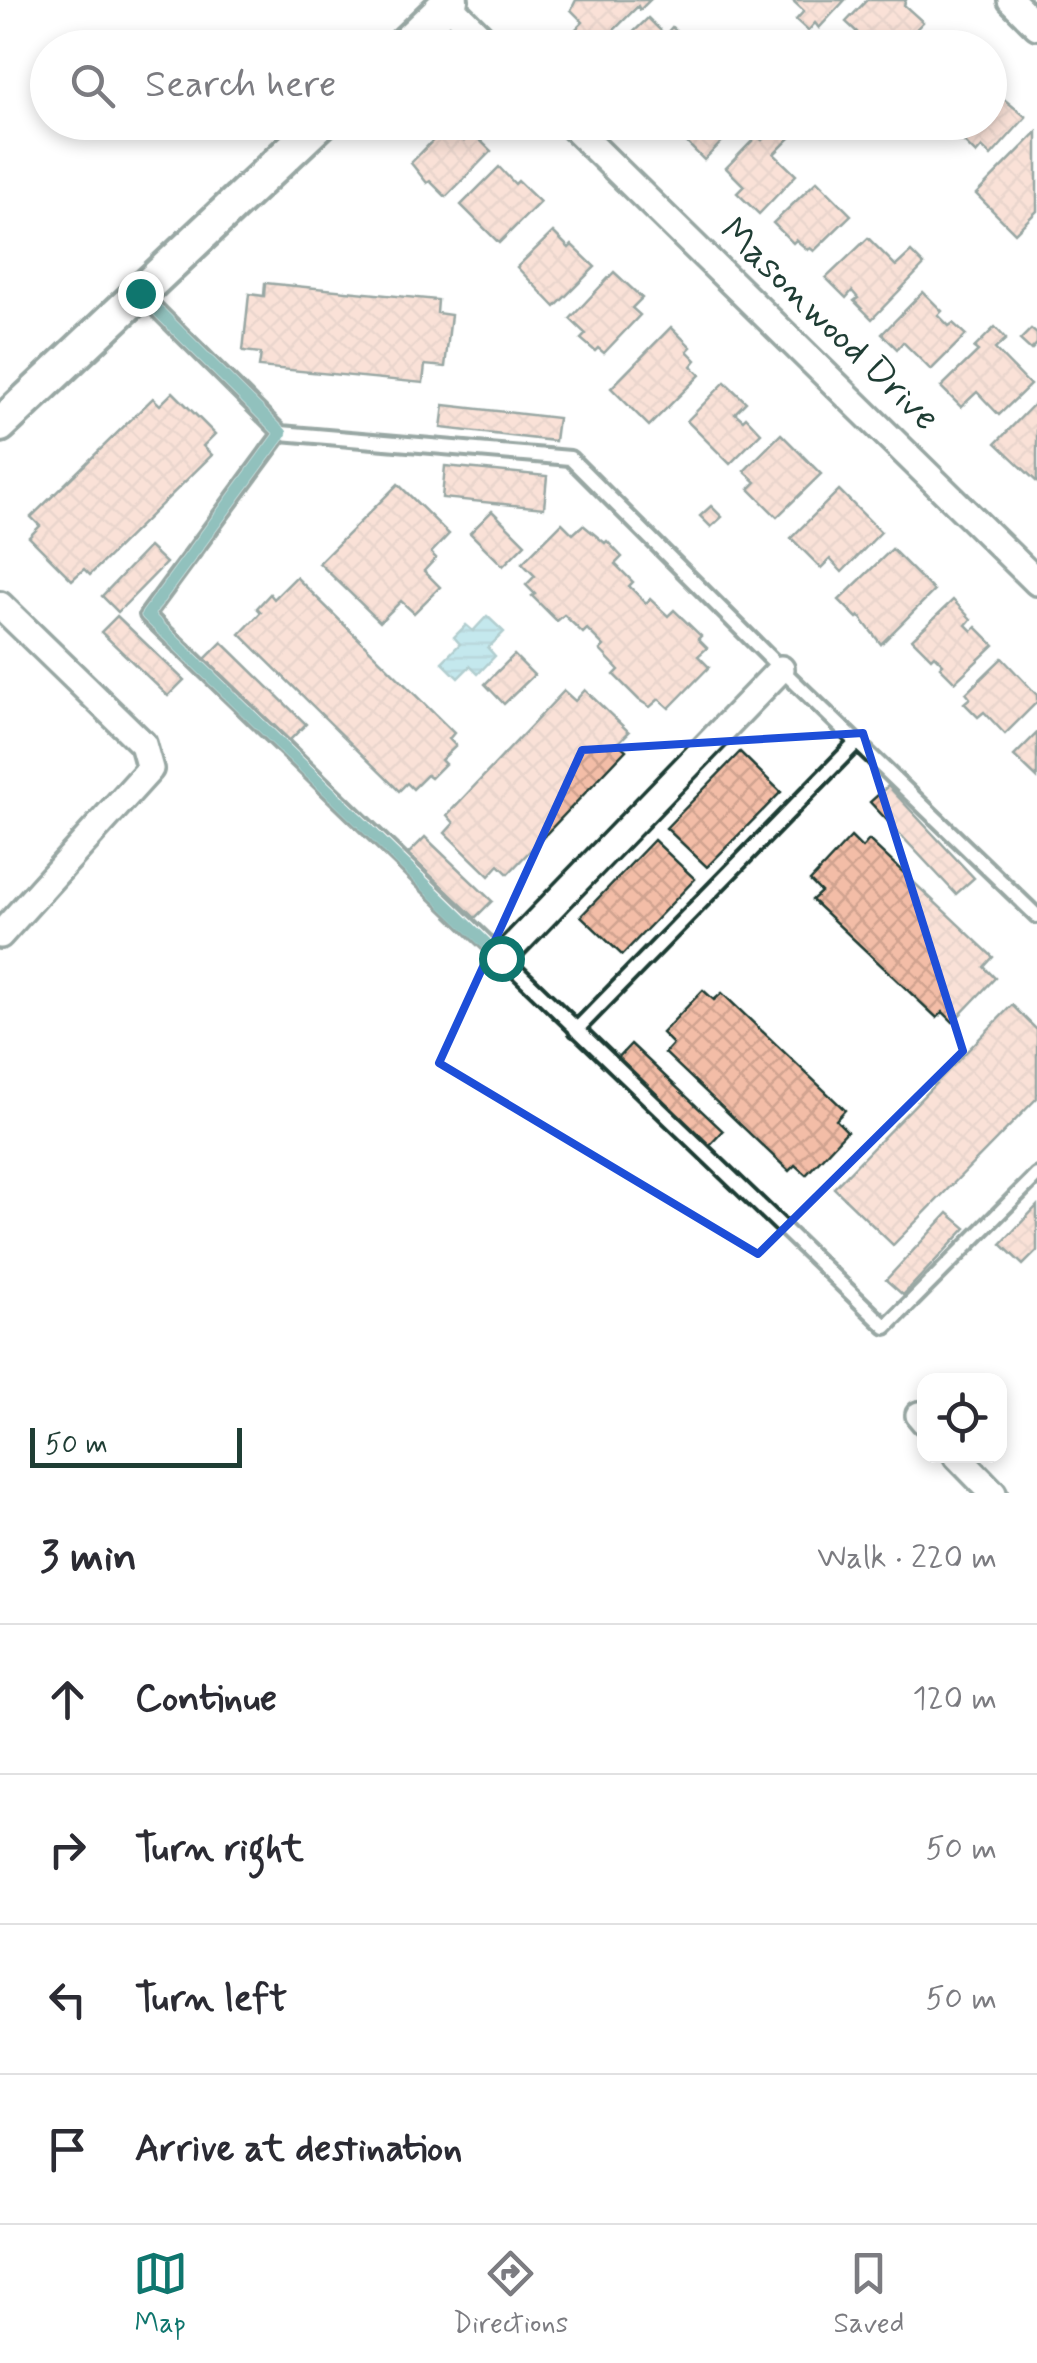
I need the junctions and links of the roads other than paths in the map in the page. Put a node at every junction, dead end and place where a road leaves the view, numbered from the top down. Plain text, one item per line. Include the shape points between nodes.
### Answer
1 (1010, 0) edge
2 (450, 2) edge
3 (1037, 26) edge
4 (420, 30) edge
5 (476, 30) edge
6 (303, 140) edge
7 (586, 140) edge
8 (140, 293) junction
9 (0, 425) edge
10 (281, 433) junction
11 (1037, 582) edge
12 (0, 605) edge
13 (781, 669) junction
14 (857, 742) junction
15 (1037, 916) edge
16 (0, 935) edge
17 (501, 958) junction
18 (576, 1030) junction
19 (1037, 1175) edge
20 (964, 1463) edge
21 (993, 1493) edge

1 - 3 street
2 - 4 street
2 - 5 street
6 - 8 street
7 - 11 street, Masonwood Drive
8 - 9 street
8 - 10 lane
10 - 13 lane via 570,458
10 - 17 lane via 147,615
12 - 16 street via 143,744 150,769
13 - 14 lane
13 - 17 street
14 - 15 lane
14 - 18 lane
17 - 18 lane
18 - 19 lane via 886,1326
20 - 21 street

